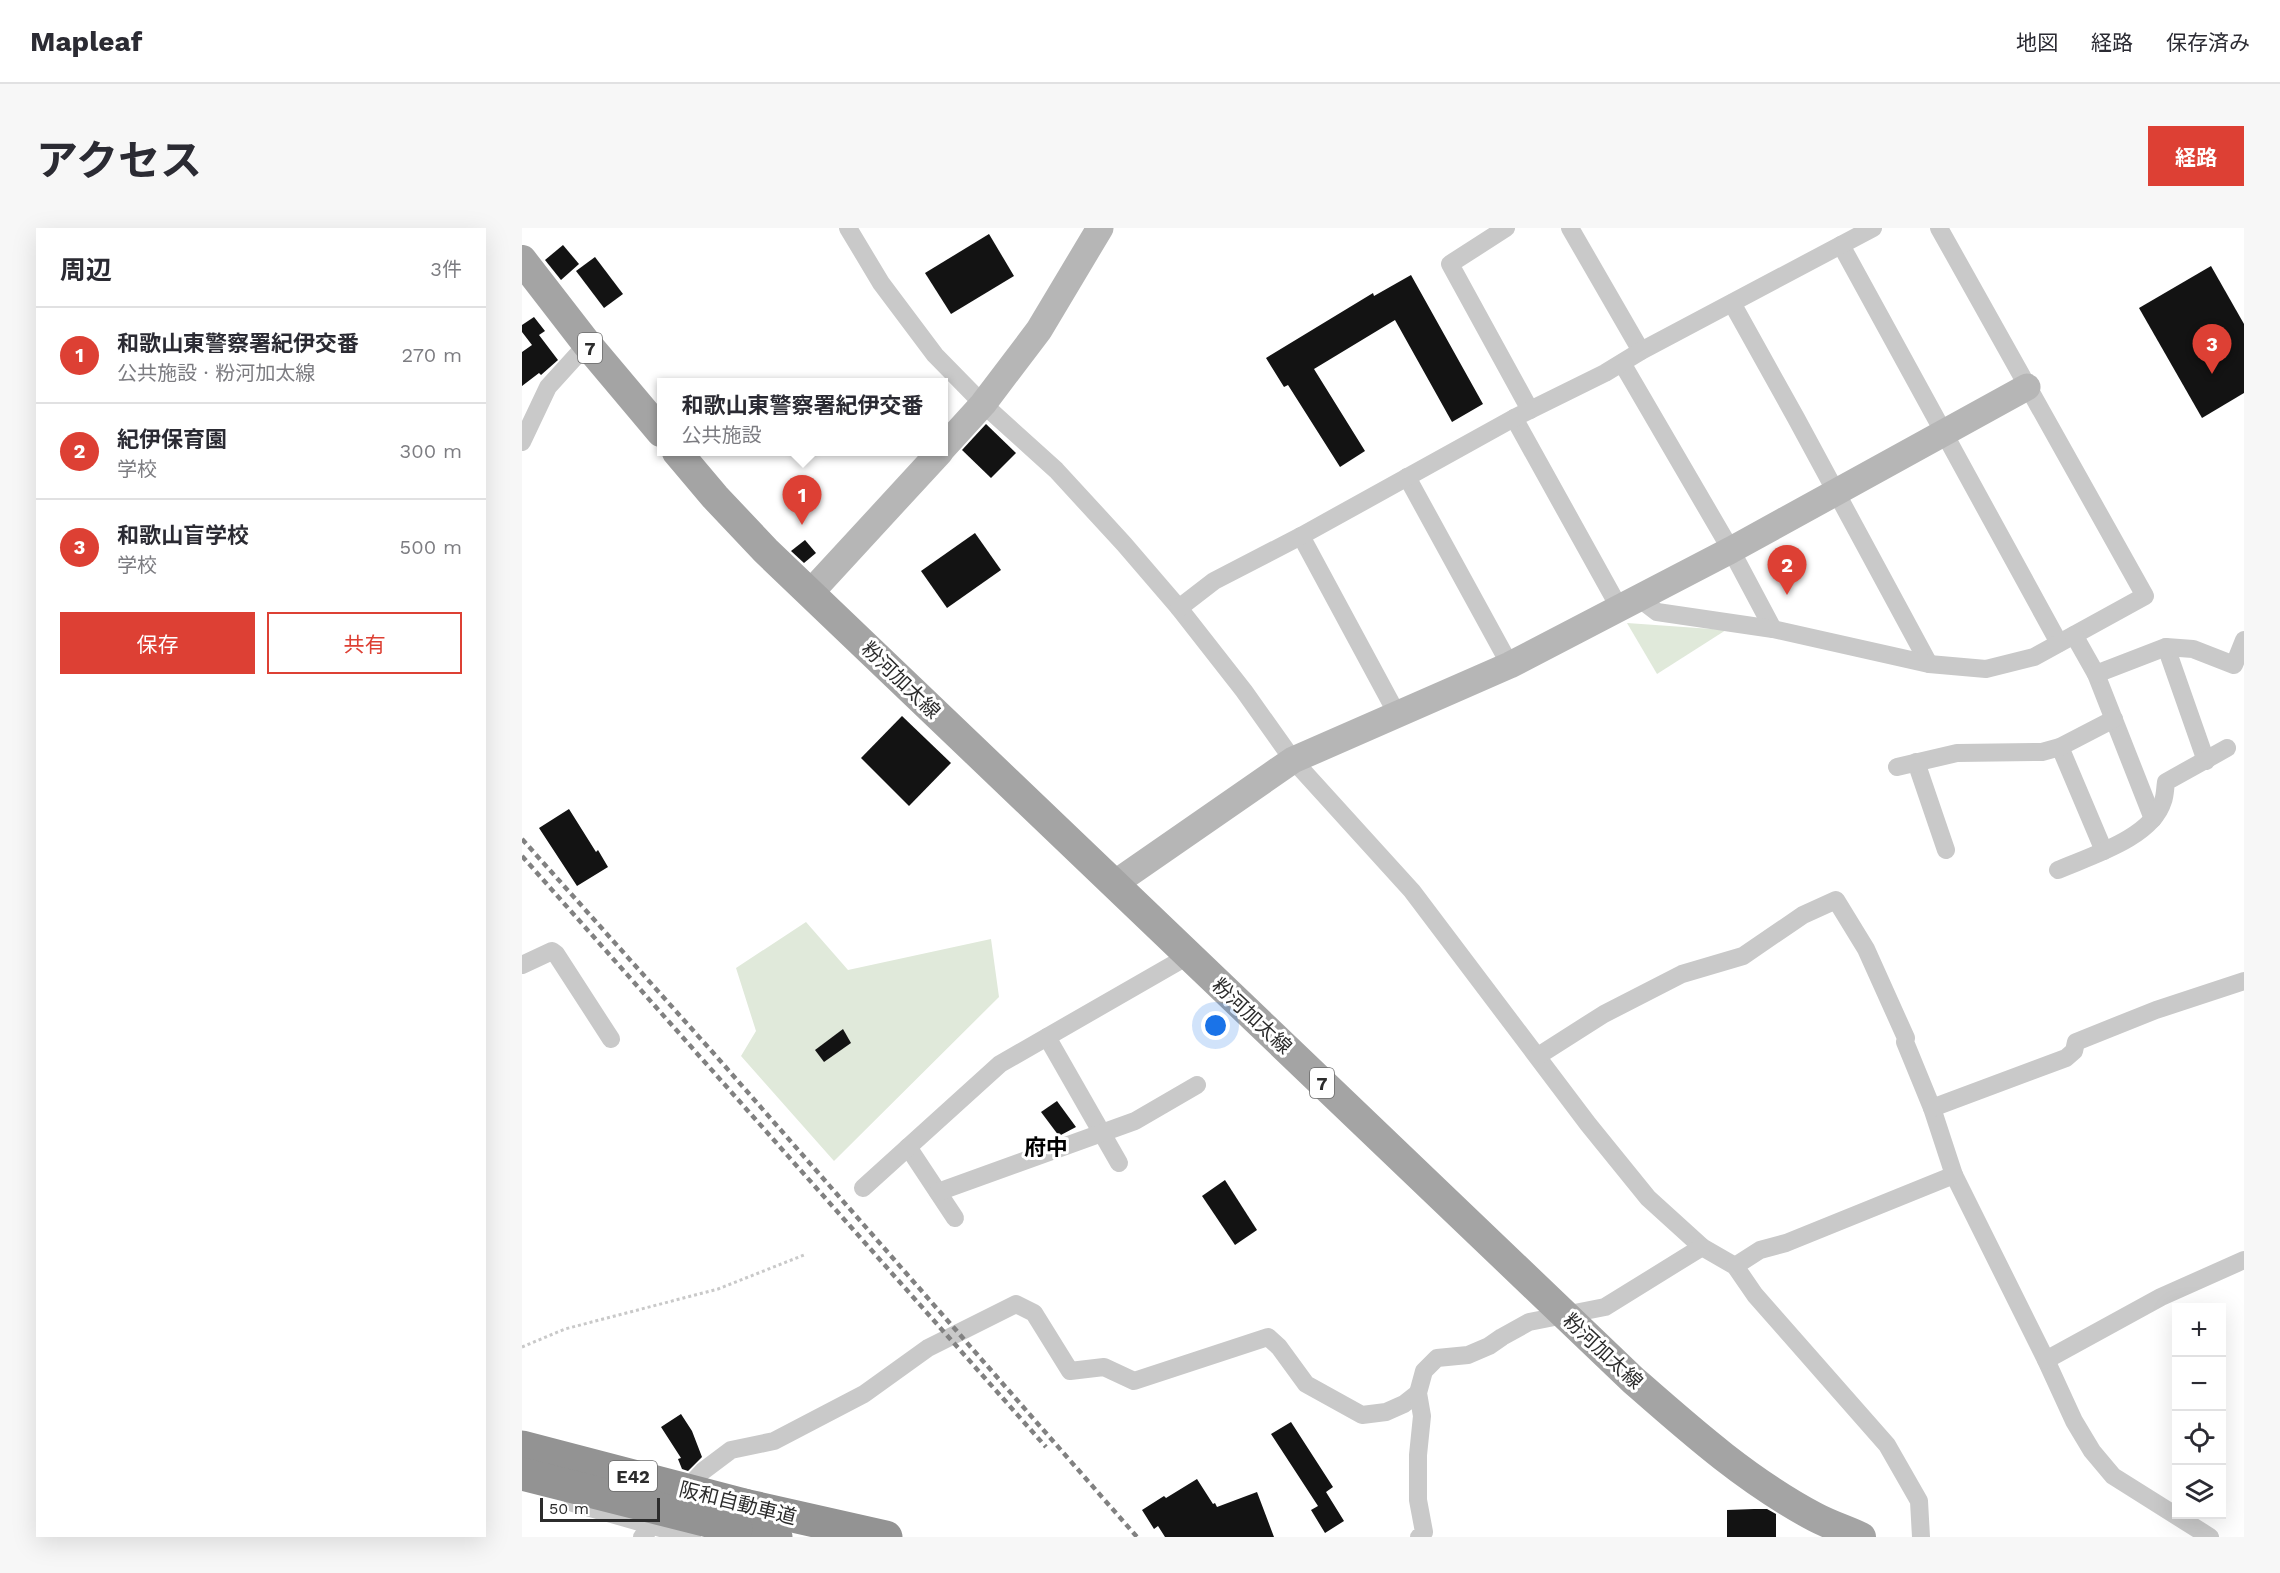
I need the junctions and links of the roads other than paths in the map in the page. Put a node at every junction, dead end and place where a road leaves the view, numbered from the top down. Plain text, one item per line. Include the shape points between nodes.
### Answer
1 (848, 228) edge
2 (1100, 228) edge
3 (1506, 228) edge
4 (1570, 228) edge
5 (1874, 228) edge
6 (1939, 228) edge
7 (1841, 245) junction
8 (522, 260) edge
9 (1732, 303) junction
10 (587, 344) junction
11 (1641, 351) junction
12 (1622, 363) junction
13 (2026, 387) junction
14 (982, 404) junction
15 (1522, 414) junction
16 (657, 427) edge
17 (1944, 432) junction
18 (522, 442) edge
19 (948, 442) edge
20 (680, 456) edge
21 (935, 456) edge
22 (1407, 477) junction
23 (1835, 491) junction
24 (1301, 536) junction
25 (1731, 550) junction
26 (811, 592) junction
27 (1630, 604) junction
28 (1179, 608) junction
29 (1773, 629) junction
30 (2066, 639) junction
31 (2244, 640) edge
32 (2166, 647) junction
33 (1929, 664) junction
34 (1510, 665) junction
35 (2096, 674) junction
36 (1397, 714) junction
37 (2114, 719) junction
38 (2060, 747) junction
39 (2227, 748) dead end
40 (1293, 760) junction
41 (2206, 761) junction
42 (1916, 762) junction
43 (1897, 767) dead end
44 (2153, 819) junction
45 (1946, 850) dead end
46 (2104, 850) junction
47 (2058, 870) dead end
48 (1114, 884) junction
49 (1188, 956) junction
50 (522, 965) edge
51 (2244, 981) edge
52 (1047, 1037) junction
53 (611, 1039) dead end
54 (1538, 1056) junction
55 (1197, 1085) dead end
56 (1932, 1108) junction
57 (1103, 1134) junction
58 (908, 1147) junction
59 (1119, 1164) dead end
60 (1954, 1174) junction
61 (863, 1188) dead end
62 (938, 1192) junction
63 (955, 1218) dead end
64 (1702, 1247) junction
65 (2244, 1260) edge
66 (1735, 1266) junction
67 (1565, 1316) junction
68 (2046, 1360) junction
69 (1418, 1393) junction
70 (522, 1447) edge
71 (522, 1474) edge
72 (522, 1488) edge
73 (740, 1517) junction
74 (647, 1532) edge
75 (692, 1537) edge
76 (776, 1537) edge
77 (886, 1537) edge
78 (1419, 1537) edge
79 (1861, 1537) edge
80 (1921, 1537) edge
81 (2210, 1537) edge

1 - 14 street via 881,283 935,355
2 - 14 street via 1039,330
3 - 15 street via 1450,264
4 - 11 street
5 - 7 street
6 - 13 street
7 - 9 street
7 - 17 street
8 - 10 main road, 7
9 - 11 street
9 - 23 street
10 - 16 main road, 7
10 - 18 street via 548,387
11 - 12 street
12 - 15 street
12 - 25 street
13 - 17 street
13 - 30 street via 2145,596
14 - 19 street
14 - 28 street via 1056,470
15 - 22 street
15 - 27 street
17 - 23 street
17 - 30 street
20 - 26 main road, 粉河加太線 / 7 via 766,551
21 - 26 street
22 - 24 street
22 - 34 street
23 - 25 street
23 - 33 street
24 - 28 street via 1214,581
24 - 36 street
25 - 27 street
25 - 29 street
26 - 48 main road, 粉河加太線 / 7
27 - 29 street via 1657,612
27 - 34 street
28 - 40 street
29 - 33 street
30 - 33 street via 2034,657 1986,669
30 - 35 street
31 - 32 street via 2234,665 2193,649
32 - 35 street
32 - 41 street
34 - 36 street
35 - 37 street
36 - 40 street
37 - 38 street
37 - 44 street
38 - 42 street via 2042,752 1957,753
38 - 46 street
39 - 41 street
40 - 48 street
40 - 54 street via 1412,891
41 - 44 street via 2166,783 2163,803
42 - 43 street
42 - 45 street
44 - 46 street via 2136,836
46 - 47 street
48 - 49 main road, 粉河加太線 / 7
49 - 52 street
49 - 67 main road, 粉河加太線 / 7
50 - 53 street via 552,951 556,954
51 - 56 street via 2076,1042 2074,1051 2066,1058
52 - 57 street
52 - 58 street via 1000,1064
54 - 56 street via 1604,1014 1682,974 1743,956 1803,915 1836,900 1866,949
54 - 64 street via 1648,1198
55 - 57 street via 1135,1121
56 - 60 street
57 - 59 street
57 - 62 street
58 - 61 street
58 - 62 street
60 - 66 street via 1760,1250
60 - 68 street
62 - 63 street
64 - 66 street
64 - 67 street via 1605,1308
65 - 68 street via 2161,1297
66 - 80 street via 1755,1295 1887,1445 1919,1501
67 - 69 street via 1529,1322 1468,1355 1437,1358 1424,1371
67 - 79 main road, 粉河加太線 / 7 via 1707,1445 1816,1518
68 - 81 street via 2074,1421 2113,1476
69 - 74 street via 1386,1412 1362,1415 1306,1384 1268,1337 1134,1381 1104,1367 1070,1371 1034,1313 1016,1304 928,1348 864,1394 774,1441 731,1450 703,1471
69 - 78 street via 1422,1416 1418,1500 1424,1532
70 - 73 highway, 阪和自動車道 / E42, bridge
71 - 73 highway, 阪和自動車道 / E42, bridge
72 - 74 street
73 - 76 highway, 阪和自動車道 / E42
73 - 77 highway, 阪和自動車道 / E42
74 - 75 street

